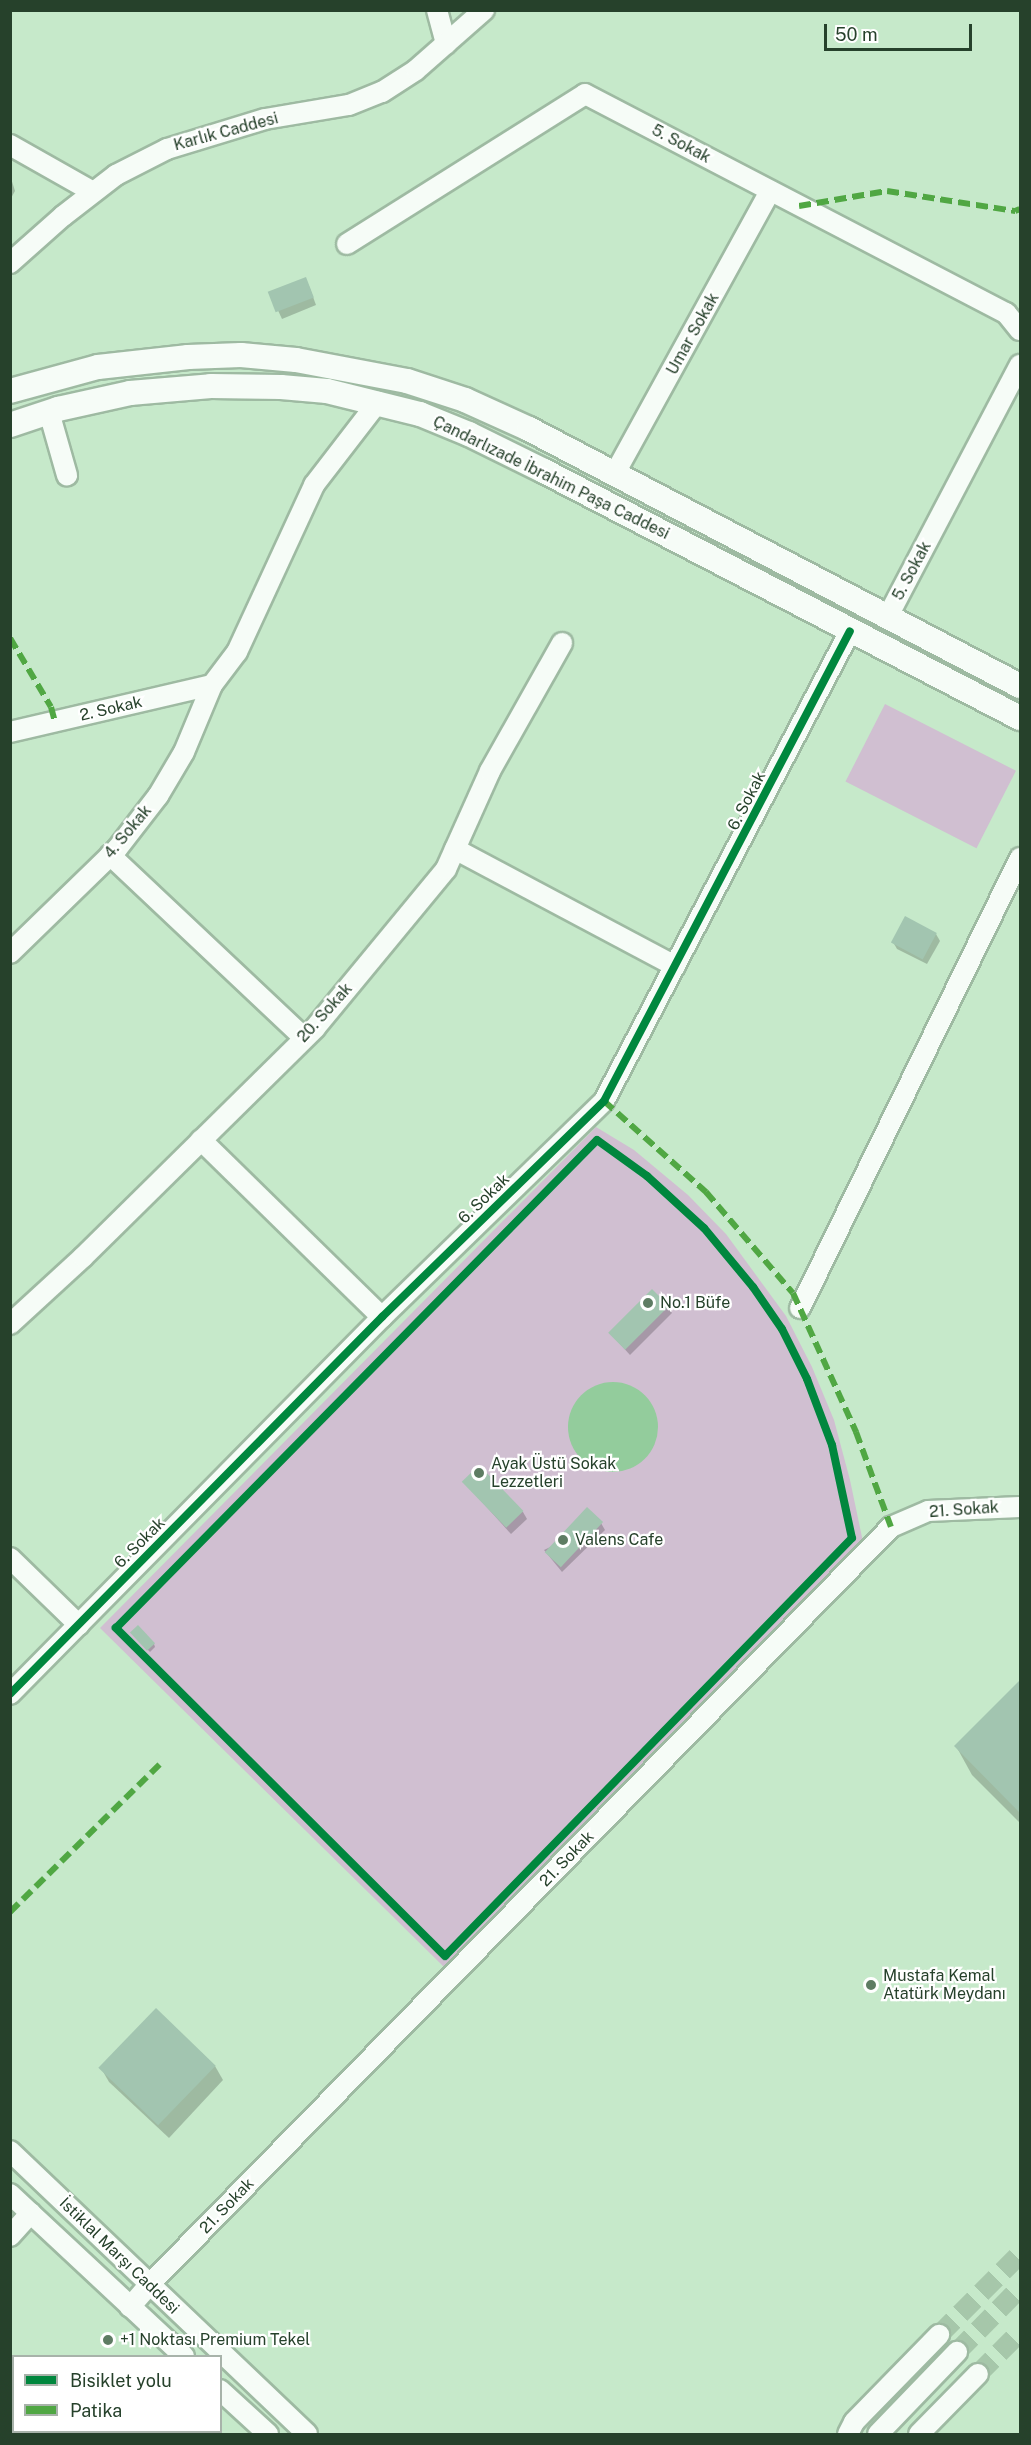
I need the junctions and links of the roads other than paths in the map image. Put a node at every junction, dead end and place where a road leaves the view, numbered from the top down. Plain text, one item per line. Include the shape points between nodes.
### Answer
1 (437, 10) edge
2 (484, 10) edge
3 (446, 44) junction
4 (10, 145) edge
5 (770, 191) junction
6 (93, 192) junction
7 (347, 244) dead end
8 (10, 263) edge
9 (1020, 330) edge
10 (1020, 365) edge
11 (10, 391) edge
12 (378, 402) junction
13 (49, 412) junction
14 (10, 425) edge
15 (67, 475) dead end
16 (614, 475) junction
17 (887, 618) junction
18 (850, 631) junction
19 (562, 643) dead end
20 (212, 685) junction
21 (1020, 686) edge
22 (1020, 718) edge
23 (10, 732) edge
24 (455, 849) junction
25 (110, 855) junction
26 (1020, 858) edge
27 (10, 953) edge
28 (675, 966) junction
29 (304, 1038) junction
30 (201, 1140) junction
31 (800, 1308) dead end
32 (382, 1317) junction
33 (10, 1324) edge
34 (1020, 1507) edge
35 (10, 1558) edge
36 (79, 1624) junction
37 (10, 1694) edge
38 (10, 2151) edge
39 (10, 2194) edge
40 (31, 2213) junction
41 (10, 2236) edge
42 (148, 2285) junction
43 (130, 2307) junction
44 (939, 2335) tunnel mouth
45 (957, 2352) tunnel mouth
46 (183, 2355) edge
47 (978, 2374) tunnel mouth
48 (222, 2392) edge
49 (258, 2431) edge
50 (307, 2434) edge
51 (848, 2434) edge
52 (878, 2434) edge
53 (919, 2434) edge

1 - 3 street
2 - 3 street, Karlık Caddesi
3 - 6 street, Karlık Caddesi via 382,92 349,105 265,119 167,149 116,175
4 - 6 street
5 - 7 street, 5. Sokak via 585,94
5 - 9 street, 5. Sokak via 1006,313
5 - 16 street, Umar Sokak
6 - 8 street, Karlık Caddesi
10 - 17 street, 5. Sokak
11 - 16 main road, Çandarlızade İbrahim Paşa Caddesi via 98,367 147,360 241,355 296,360 407,381 465,400
12 - 13 main road, Çandarlızade İbrahim Paşa Caddesi via 327,391 211,386 130,393
12 - 18 main road, Çandarlızade İbrahim Paşa Caddesi via 469,434
12 - 20 street, 4. Sokak via 314,485 237,652
13 - 14 main road, Çandarlızade İbrahim Paşa Caddesi
13 - 15 street
16 - 17 main road, Çandarlızade İbrahim Paşa Caddesi
17 - 21 main road, Çandarlızade İbrahim Paşa Caddesi
18 - 22 main road, Çandarlızade İbrahim Paşa Caddesi
18 - 28 street, 6. Sokak
19 - 24 street, 20. Sokak via 490,771
20 - 23 street, 2. Sokak
20 - 25 street, 4. Sokak via 184,753 158,796
24 - 28 street
24 - 29 street, 20. Sokak via 446,869
25 - 27 street, 4. Sokak
25 - 29 street
26 - 31 street
28 - 32 street, 6. Sokak via 604,1101
29 - 30 street, 20. Sokak
30 - 32 street
30 - 33 street, 20. Sokak
32 - 36 street, 6. Sokak
34 - 42 street, 21. Sokak via 928,1511 891,1527
35 - 36 street
36 - 37 street, 6. Sokak
38 - 42 street, İstiklal Marşı Caddesi
39 - 40 street, İstiklal Marşı Caddesi
40 - 41 street
40 - 43 street, İstiklal Marşı Caddesi
42 - 43 street, 21. Sokak
42 - 50 street, İstiklal Marşı Caddesi
43 - 46 street, İstiklal Marşı Caddesi
44 - 51 street via 854,2422
45 - 52 street
47 - 53 street
48 - 49 street

